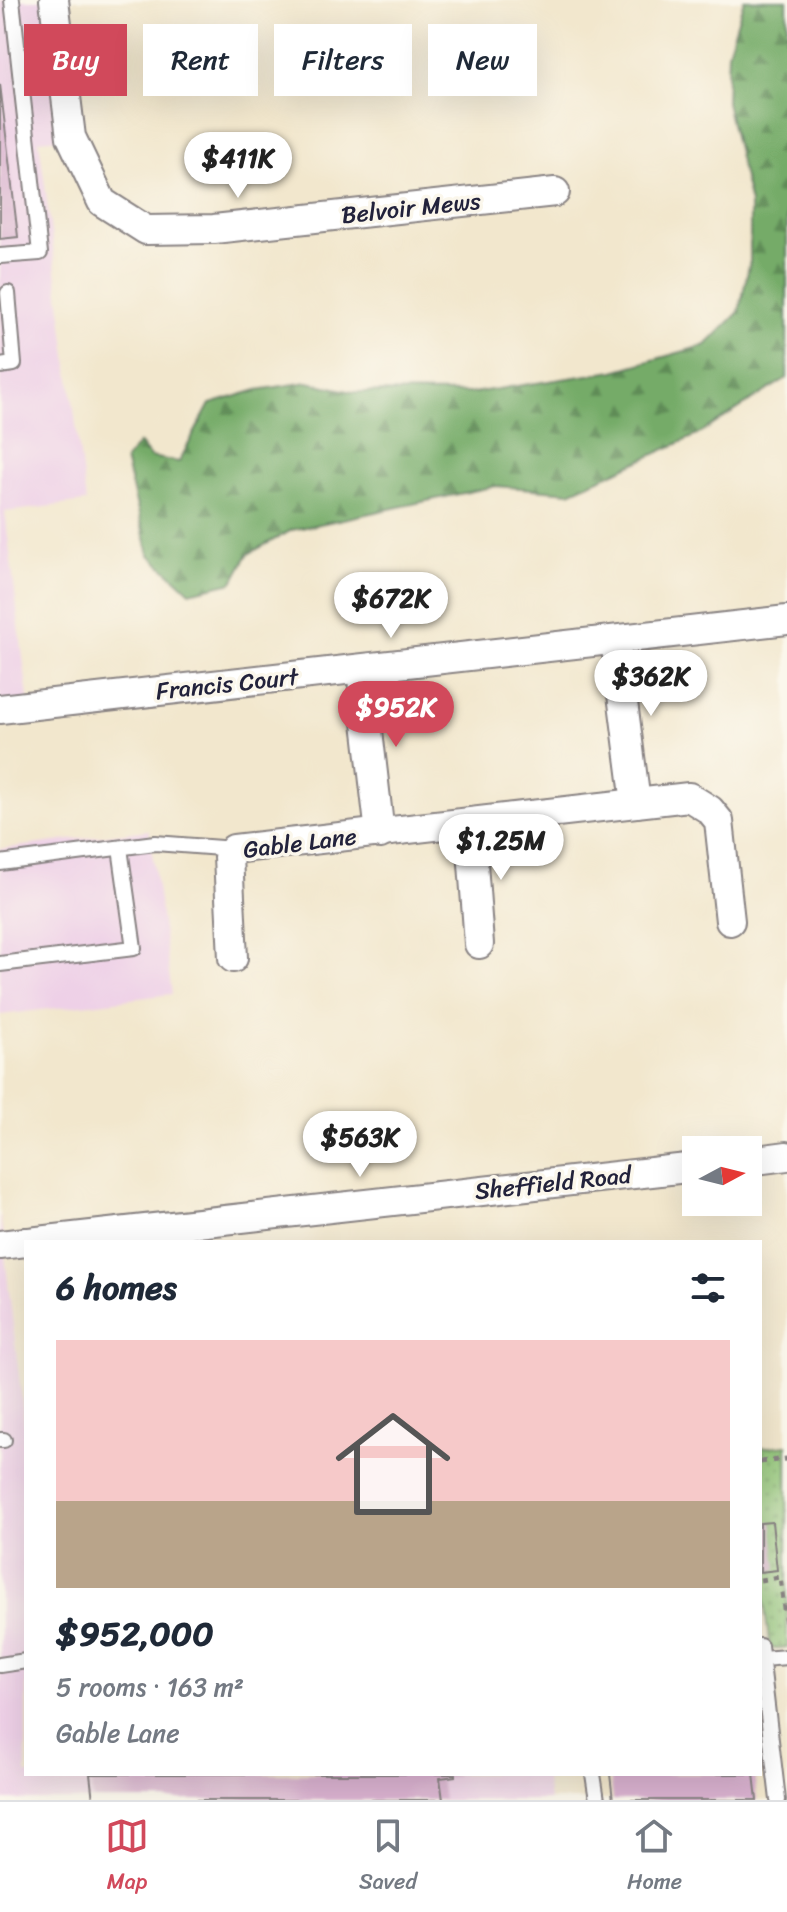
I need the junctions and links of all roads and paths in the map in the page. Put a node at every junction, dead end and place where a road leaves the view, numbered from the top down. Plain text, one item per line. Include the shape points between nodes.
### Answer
1 (12, 0) edge
2 (54, 0) edge
3 (555, 192) dead end
4 (0, 256) edge
5 (8, 293) dead end
6 (0, 366) edge
7 (787, 620) edge
8 (615, 640) junction
9 (361, 670) junction
10 (0, 709) edge
11 (636, 803) junction
12 (470, 823) junction
13 (380, 834) junction
14 (120, 848) junction
15 (234, 849) junction
16 (0, 863) edge
17 (730, 921) dead end
18 (479, 944) dead end
19 (233, 958) dead end
20 (0, 964) edge
21 (787, 1156) edge
22 (762, 1159) edge
23 (682, 1169) edge
24 (45, 1240) edge
25 (24, 1242) edge
26 (0, 1245) edge
27 (787, 1459) edge
28 (762, 1462) edge
29 (762, 1580) edge
30 (787, 1632) edge
31 (762, 1653) edge
32 (787, 1657) edge
33 (24, 1661) edge
34 (762, 1662) edge
35 (0, 1665) edge
36 (593, 1776) edge
37 (597, 1800) edge
38 (778, 1800) edge

1 - 4 lane via 40,253
2 - 3 street, Belvoir Mews via 71,137 102,202 146,230 214,229
5 - 6 lane via 14,364
7 - 8 street, Francis Court
8 - 9 street, Francis Court
8 - 11 street
9 - 10 street, Francis Court
9 - 13 street, Gable Lane
11 - 12 street, Gable Lane
11 - 17 street, Gable Lane via 689,797 719,821
12 - 13 street, Gable Lane
12 - 18 street
13 - 15 street, Gable Lane
14 - 15 lane via 155,843
14 - 16 lane
14 - 20 lane via 134,948
15 - 19 street, Gable Lane via 228,857
21 - 22 street
23 - 24 street, Sheffield Road
25 - 26 street, Sheffield Road
27 - 28 path
29 - 30 path via 780,1577
31 - 32 lane
33 - 35 lane
34 - 38 lane
36 - 37 lane

